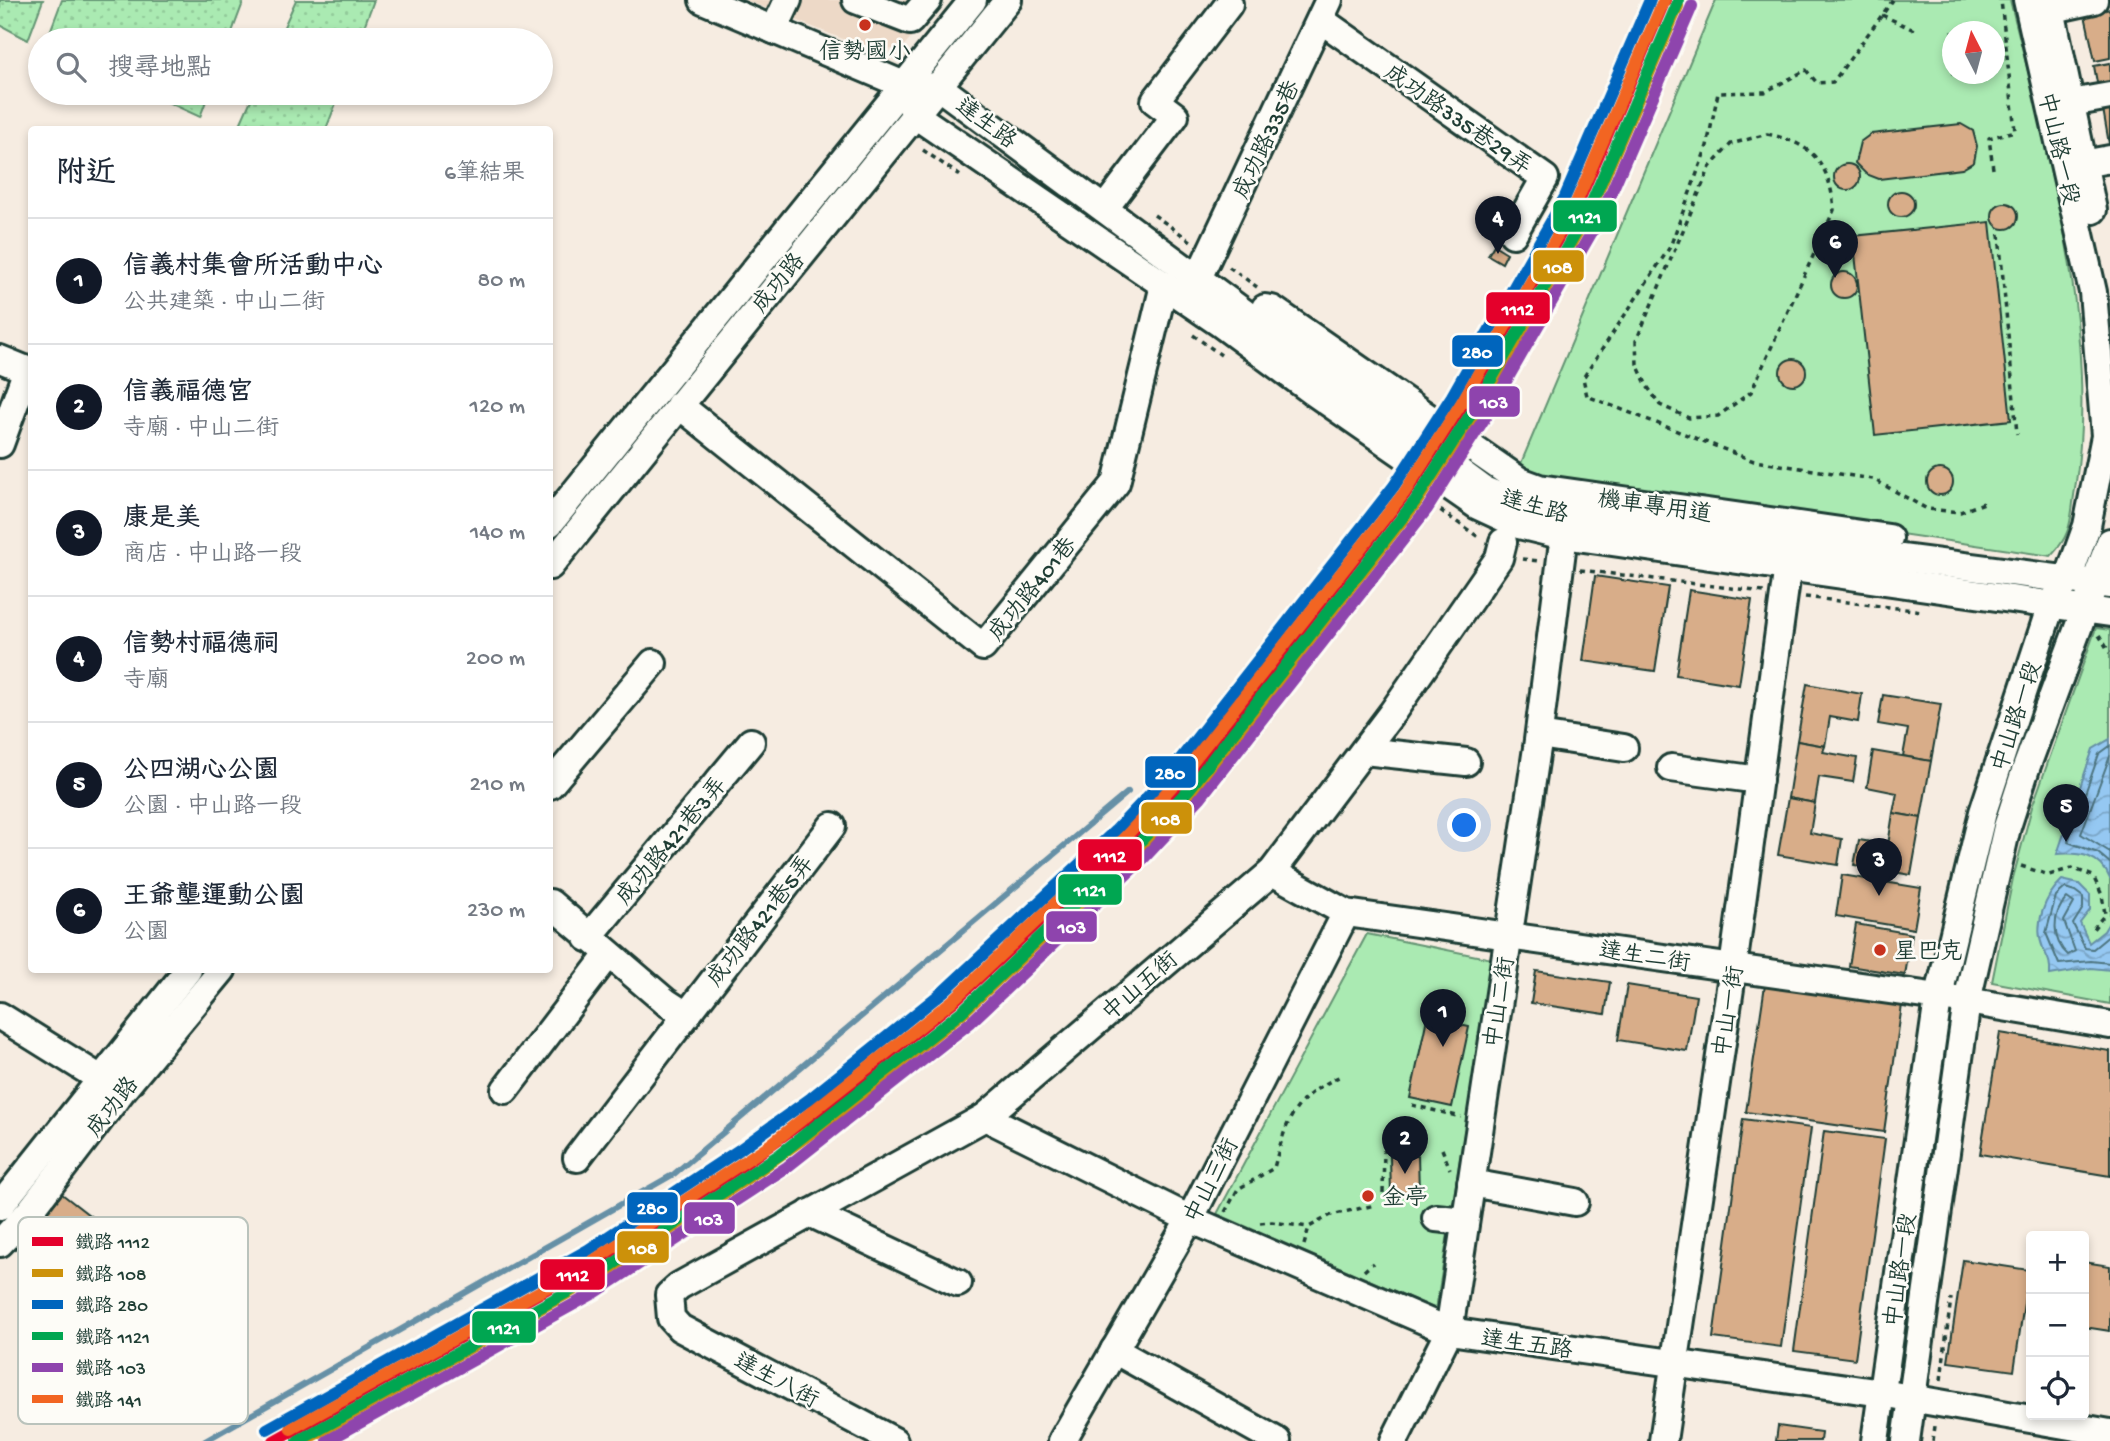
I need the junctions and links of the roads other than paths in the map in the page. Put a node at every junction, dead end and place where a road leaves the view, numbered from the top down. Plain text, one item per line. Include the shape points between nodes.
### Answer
1 (704, 0) edge
2 (788, 0) edge
3 (856, 0) edge
4 (928, 0) edge
5 (973, 0) edge
6 (1009, 0) edge
7 (2094, 0) edge
8 (1229, 4) dead end
9 (2039, 6) edge
10 (1325, 10) edge
11 (774, 30) junction
12 (904, 85) junction
13 (939, 86) junction
14 (2110, 96) edge
15 (2071, 103) junction
16 (915, 115) junction
17 (2110, 159) edge
18 (2083, 164) junction
19 (1105, 208) junction
20 (1513, 234) dead end
21 (1204, 265) junction
22 (1164, 285) junction
23 (2105, 287) edge
24 (1227, 313) junction
25 (0, 359) edge
26 (694, 365) junction
27 (28, 371) edge
28 (28, 374) edge
29 (679, 405) junction
30 (0, 444) edge
31 (553, 520) edge
32 (2110, 542) edge
33 (1501, 547) junction
34 (1560, 561) junction
35 (553, 562) edge
36 (1912, 571) junction
37 (2090, 582) edge
38 (1785, 590) junction
39 (2051, 605) junction
40 (2095, 616) edge
41 (653, 663) dead end
42 (1539, 735) junction
43 (751, 742) dead end
44 (1624, 748) dead end
45 (1364, 751) junction
46 (1466, 762) dead end
47 (1671, 768) dead end
48 (1759, 780) junction
49 (553, 781) edge
50 (832, 826) dead end
51 (1272, 872) junction
52 (553, 906) edge
53 (1346, 913) junction
54 (1508, 934) junction
55 (598, 946) junction
56 (1733, 968) junction
57 (186, 973) edge
58 (219, 973) edge
59 (1938, 999) junction
60 (1967, 1001) junction
61 (686, 1015) junction
62 (0, 1016) edge
63 (2110, 1025) edge
64 (112, 1086) junction
65 (505, 1090) dead end
66 (985, 1117) junction
67 (577, 1158) dead end
68 (1471, 1184) junction
69 (1575, 1202) dead end
70 (0, 1206) edge
71 (810, 1213) junction
72 (24, 1217) edge
73 (1436, 1218) dead end
74 (1190, 1219) junction
75 (1465, 1221) junction
76 (18, 1224) edge
77 (0, 1243) edge
78 (958, 1283) dead end
79 (668, 1309) joint
80 (1449, 1331) junction
81 (1114, 1350) junction
82 (1673, 1364) junction
83 (1882, 1393) junction
84 (1913, 1401) junction
85 (2110, 1433) edge
86 (894, 1441) edge
87 (1062, 1441) edge
88 (1277, 1441) edge
89 (1394, 1441) edge
90 (1663, 1441) edge
91 (1875, 1441) edge
92 (1906, 1441) edge

1 - 11 street
2 - 11 street
3 - 4 street via 910,21
5 - 12 street, 成功路
6 - 13 street, 成功路
7 - 9 street
8 - 19 street via 1155,102 1175,116
9 - 15 street, 中山路一段
9 - 23 street, 中山路一段
10 - 20 street, 成功路335巷29弄 via 1545,178
10 - 21 street, 成功路335巷
11 - 12 street
12 - 13 street, 達生路
12 - 16 street
12 - 26 street, 成功路
13 - 16 street, 成功路
13 - 19 street, 達生路
14 - 15 street
15 - 18 street, 中山路一段
16 - 22 street, 達生路
16 - 26 street, 成功路
17 - 18 street
18 - 23 street, 中山路一段
19 - 21 street, 達生路
21 - 24 street, 達生路
22 - 24 street, 達生路
22 - 29 street, 成功路401巷 via 1116,483 983,647
23 - 37 street, 中山路一段 via 2098,328 2105,436 2087,526
24 - 33 street via 1223,345
24 - 36 street, 達生路 via 1312,391 1478,506 1519,524 1556,534
24 - 36 street, 機車專用道 via 1272,309 1520,481 1539,488 1891,539
25 - 27 street
26 - 29 street, 成功路
26 - 31 street, 成功路
28 - 30 street
29 - 35 street, 成功路
32 - 37 street, 中山路一段
33 - 34 street, 達生路
33 - 45 street, 中山五街 via 1499,558
34 - 38 street, 達生路
34 - 42 street, 中山二街
36 - 37 street, 達生路
36 - 38 street, 達生路 via 1890,592
36 - 39 street, 達生路
37 - 39 street, 中山路一段
37 - 40 street, 中山路一段
38 - 48 street, 中山一街
39 - 40 street, 達生路
39 - 59 street, 中山路一段 via 1983,812
40 - 60 street, 中山路一段 via 2007,827
41 - 49 street
42 - 44 street
42 - 54 street, 中山二街
43 - 55 street, 成功路421巷3弄
45 - 46 street
45 - 51 street, 中山五街
47 - 48 street
48 - 56 street, 中山一街
50 - 61 street, 成功路421巷5弄
51 - 53 street, 達生二街
51 - 66 street, 中山五街
52 - 55 street
53 - 54 street, 達生二街
53 - 74 street, 中山三街
54 - 56 street, 達生二街
54 - 68 street, 中山二街
55 - 61 street
55 - 65 street, 成功路421巷3弄
56 - 59 street, 達生二街
56 - 82 street, 中山一街
57 - 64 street, 成功路
58 - 64 street, 成功路
59 - 60 street, 達生二街
59 - 83 street, 中山路一段
60 - 63 street, 達生二街
60 - 84 street, 中山路一段
61 - 67 street, 成功路421巷5弄
62 - 64 street
64 - 70 street, 成功路
64 - 72 street, 成功路
66 - 71 street, 中山五街
66 - 74 street, 達生五路
68 - 69 street
68 - 75 street, 中山二街
71 - 78 street
71 - 79 street, 中山五街 via 680,1286 670,1295
73 - 75 street
74 - 80 street, 達生五路
74 - 81 street, 中山三街
75 - 80 street, 中山二街
76 - 77 street, 成功路
79 - 86 street, 達生八街 via 680,1328
80 - 82 street, 達生五路
80 - 89 street, 中山二街
81 - 87 street, 中山三街
81 - 88 street
82 - 83 street, 達生五路
82 - 90 street, 中山一街
83 - 84 street, 達生五路
83 - 91 street, 中山路一段
84 - 85 street, 達生五路
84 - 92 street, 中山路一段

